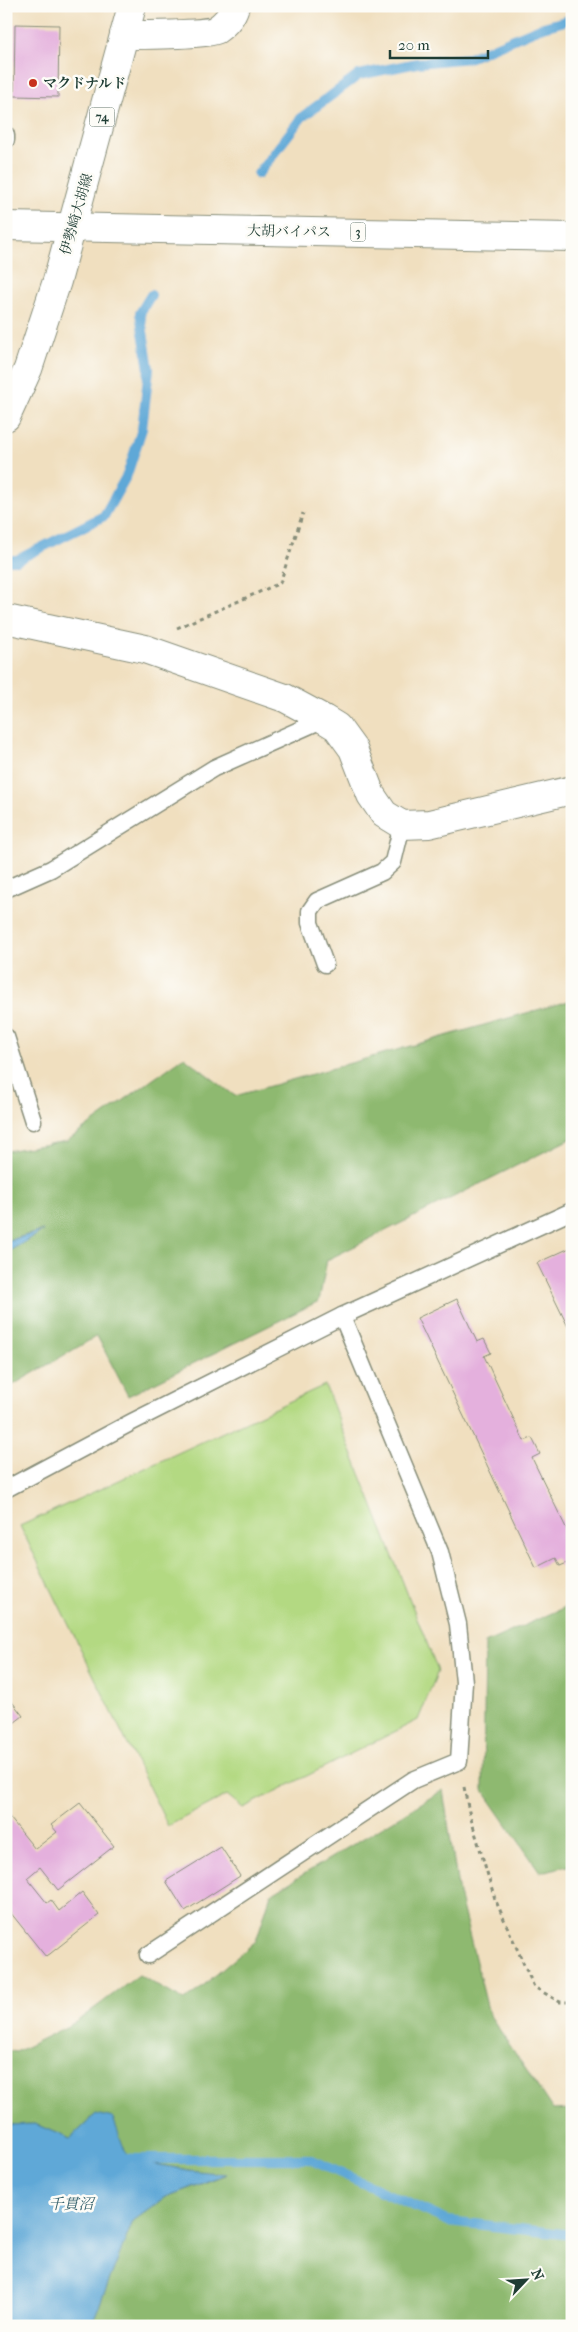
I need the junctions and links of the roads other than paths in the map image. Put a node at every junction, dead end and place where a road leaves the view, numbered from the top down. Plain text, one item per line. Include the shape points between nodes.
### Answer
1 (132, 6) edge
2 (235, 6) edge
3 (124, 35) junction
4 (6, 135) edge
5 (6, 140) edge
6 (6, 226) edge
7 (72, 227) junction
8 (572, 237) edge
9 (6, 416) edge
10 (6, 619) edge
11 (324, 719) junction
12 (572, 790) edge
13 (402, 826) junction
14 (6, 889) edge
15 (325, 964) dead end
16 (6, 1037) edge
17 (33, 1121) dead end
18 (572, 1211) edge
19 (342, 1316) junction
20 (6, 1490) edge
21 (148, 1956) dead end

1 - 3 main road, 伊勢崎大胡線 / 74
2 - 3 main road via 233,15 215,31
3 - 7 main road, 伊勢崎大胡線 / 74
4 - 5 lane
6 - 7 main road, 大胡バイパス / 3
7 - 8 main road, 大胡バイパス / 3
7 - 9 main road, 伊勢崎大胡線 / 74 via 36,346
10 - 11 main road via 145,649 285,698
11 - 13 main road via 337,727 353,750 371,795 384,814
11 - 14 lane via 214,768 51,868
12 - 13 main road via 430,824
13 - 15 lane via 393,862 382,872 317,900 310,911 310,923
16 - 17 lane
18 - 19 lane
19 - 20 lane
19 - 21 lane via 440,1552 458,1624 464,1682 459,1761 414,1780

